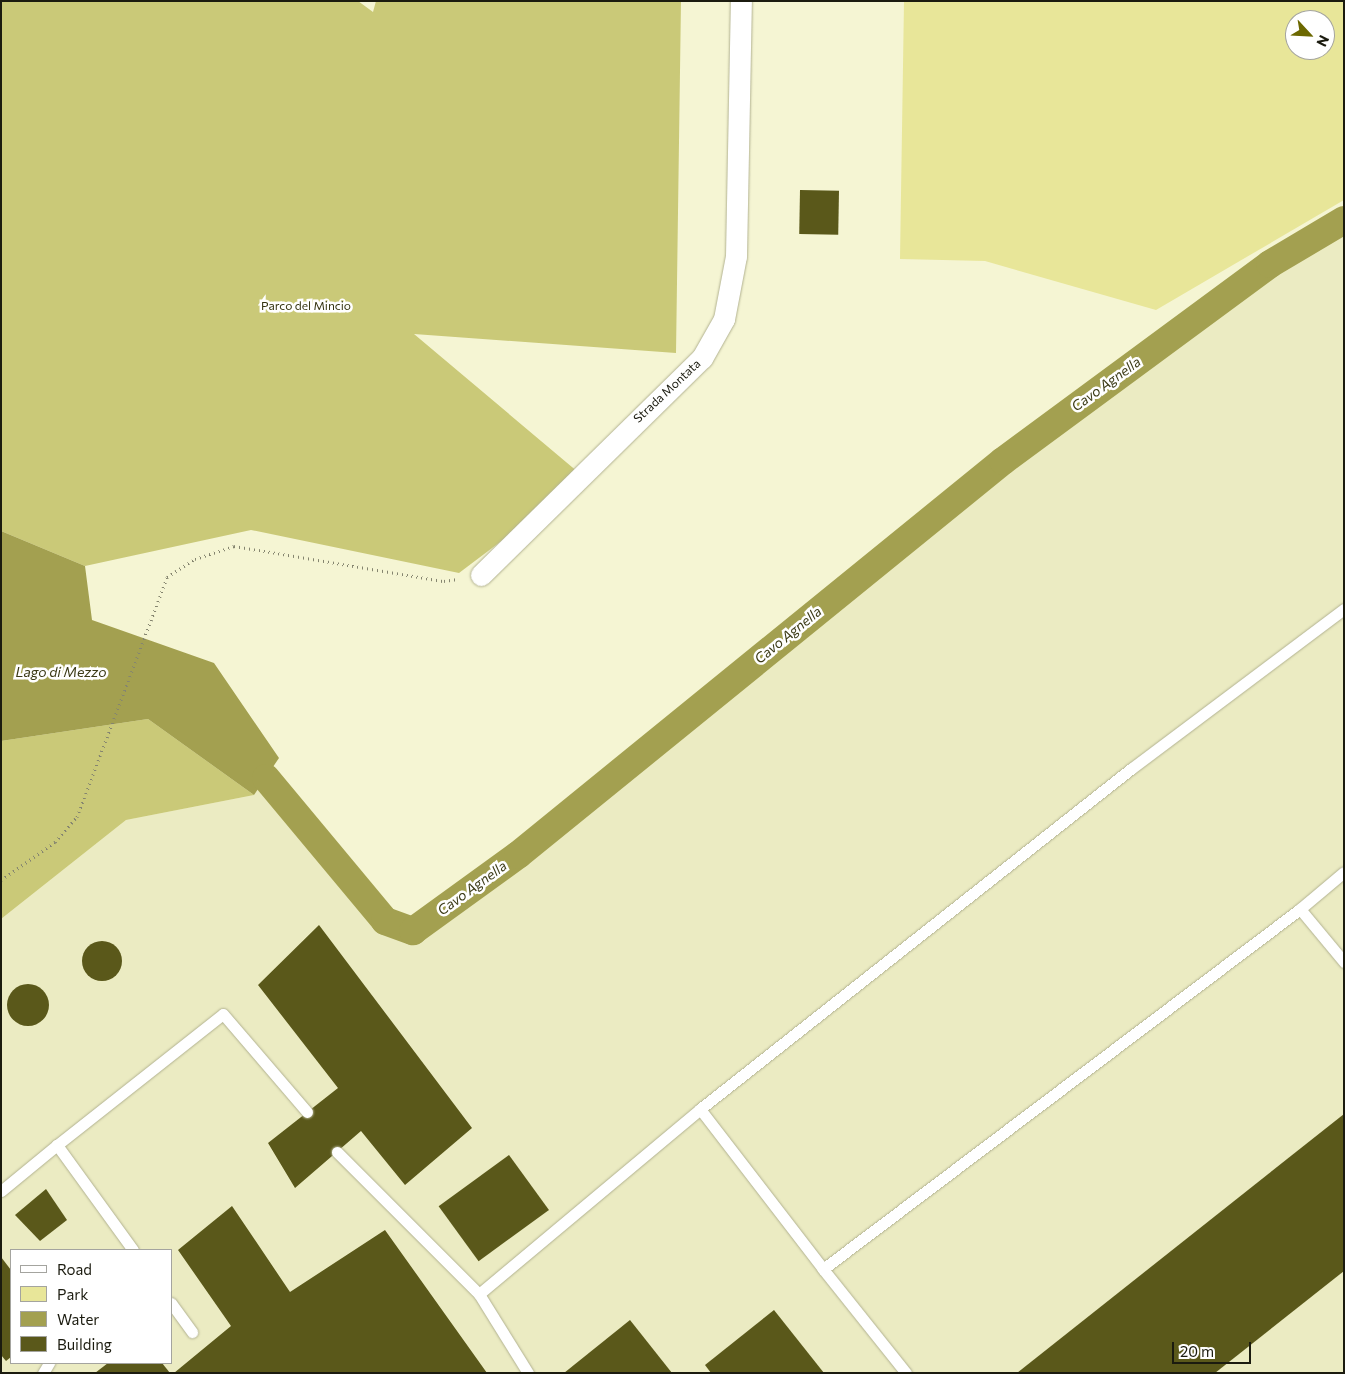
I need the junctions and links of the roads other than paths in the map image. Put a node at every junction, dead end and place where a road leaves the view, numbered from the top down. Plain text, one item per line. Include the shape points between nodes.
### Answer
1 (741, 1) edge
2 (481, 575) road end
3 (1344, 609) edge
4 (1344, 872) edge
5 (1300, 909) junction
6 (1344, 962) edge
7 (700, 1109) junction
8 (307, 1112) dead end
9 (57, 1145) junction
10 (337, 1152) dead end
11 (1, 1191) edge
12 (132, 1249) edge
13 (823, 1269) junction
14 (478, 1294) junction
15 (172, 1304) edge
16 (192, 1332) dead end
17 (528, 1373) edge
18 (906, 1373) edge

1 - 2 street, Strada Montata via 736,256 724,319 702,358
3 - 7 lane via 1132,768
4 - 5 lane
5 - 6 lane
5 - 13 lane
7 - 13 lane
7 - 14 lane
8 - 9 lane via 223,1014
9 - 11 lane
9 - 12 lane
10 - 14 lane
13 - 18 lane
14 - 17 lane
15 - 16 lane

